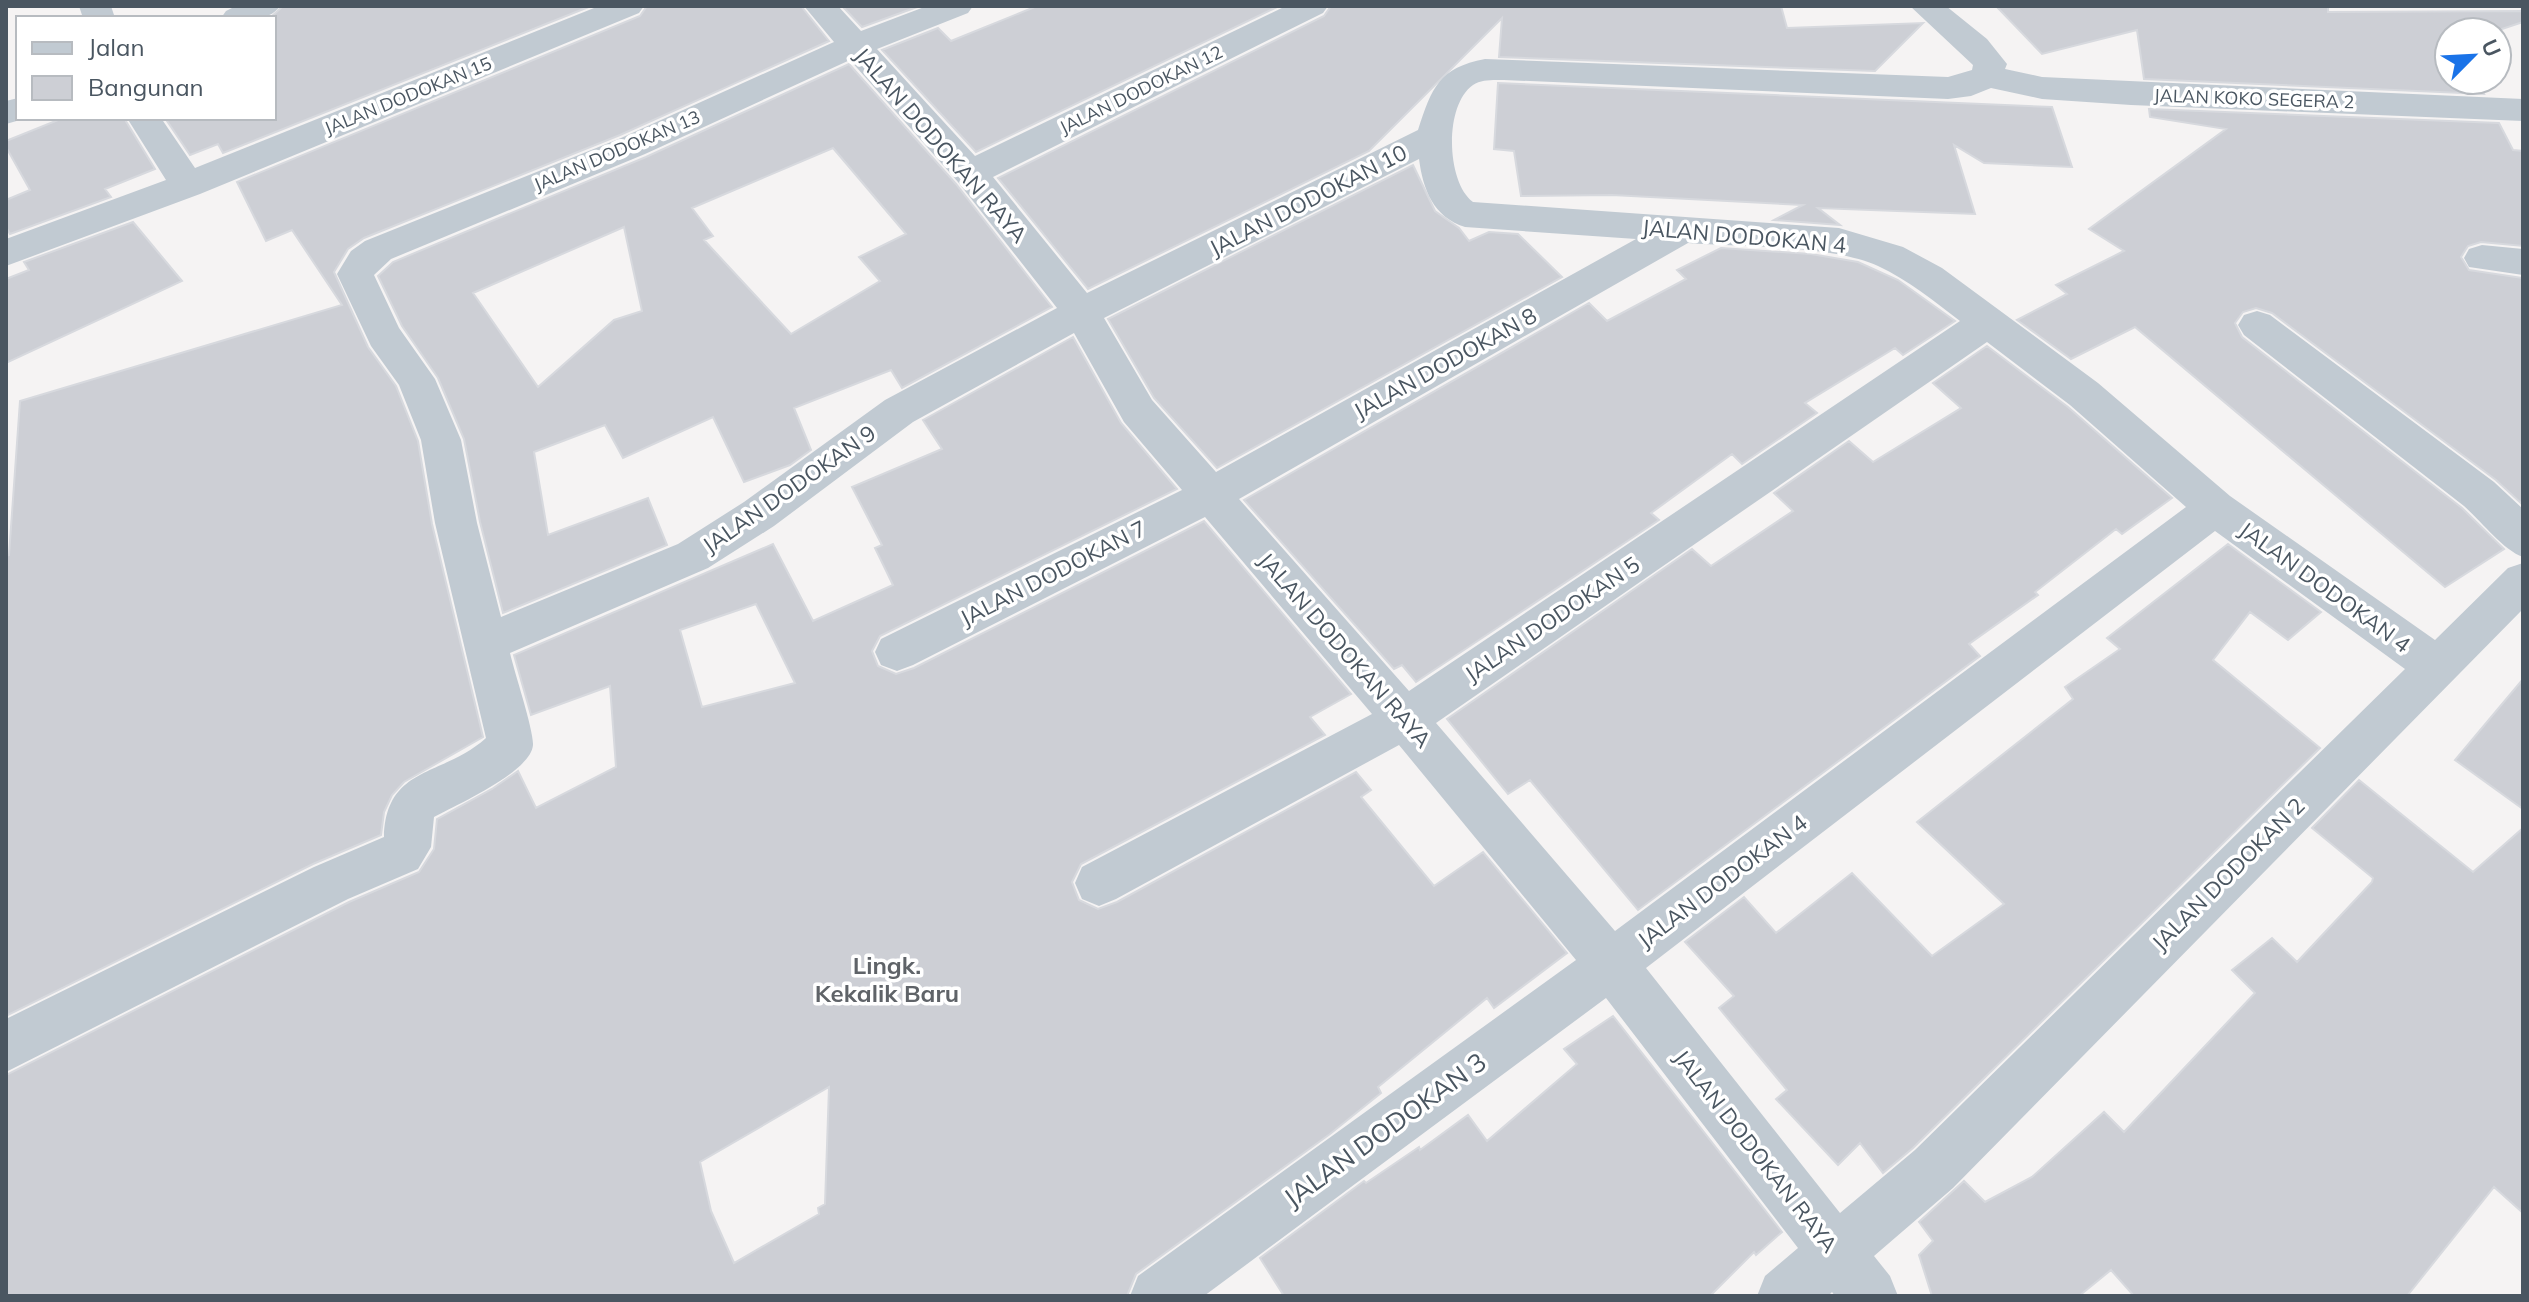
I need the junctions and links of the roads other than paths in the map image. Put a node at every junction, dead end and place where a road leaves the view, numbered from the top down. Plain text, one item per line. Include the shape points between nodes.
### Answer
1 (264, 6) edge
2 (628, 6) edge
3 (820, 6) edge
4 (957, 6) edge
5 (1312, 6) edge
6 (1926, 6) edge
7 (578, 15) edge
8 (242, 16) edge
9 (854, 46) junction
10 (1504, 69) joint
11 (1979, 80) junction
12 (2523, 110) edge
13 (145, 120) edge
14 (1433, 137) junction
15 (970, 173) junction
16 (188, 185) junction
17 (1680, 231) junction
18 (6, 253) edge
19 (2482, 258) dead end
20 (2523, 262) edge
21 (1082, 314) junction
22 (1986, 323) junction
23 (2257, 325) dead end
24 (1210, 495) junction
25 (2215, 508) junction
26 (2523, 540) edge
27 (2523, 581) edge
28 (486, 643) junction
29 (897, 652) dead end
30 (2436, 666) junction
31 (1405, 719) junction
32 (1099, 883) dead end
33 (1611, 964) junction
34 (6, 1046) edge
35 (1835, 1252) junction
36 (1158, 1296) edge
37 (1785, 1296) edge
38 (1870, 1296) edge

1 - 8 street
2 - 7 street, JALAN DODOKAN 15
3 - 9 street, JALAN DODOKAN RAYA
4 - 9 street, JALAN DODOKAN 13
5 - 15 street, JALAN DODOKAN 12
6 - 11 street via 1990,64
7 - 16 street, JALAN DODOKAN 15
9 - 15 street, JALAN DODOKAN RAYA
9 - 28 street, JALAN DODOKAN 13 via 633,146 378,250 355,274 384,336 416,379 441,440
10 - 11 street, JALAN KOKO SEGERA 2 via 1948,88
10 - 14 street, JALAN DODOKAN 10 via 1456,78
11 - 12 street, JALAN KOKO SEGERA 2 via 2131,94
13 - 16 street
14 - 17 street, JALAN DODOKAN 4 via 1445,194 1465,214
14 - 21 street, JALAN DODOKAN 10
15 - 21 street, JALAN DODOKAN RAYA
16 - 18 street, JALAN DODOKAN 15
17 - 22 street, JALAN DODOKAN 4 via 1785,236 1867,248 1929,278
17 - 24 street, JALAN DODOKAN 8
19 - 20 street
21 - 24 street, JALAN DODOKAN RAYA via 1138,411
21 - 28 street, JALAN DODOKAN 9 via 908,405 693,556
22 - 25 street, JALAN DODOKAN 4 via 2084,394
22 - 31 street, JALAN DODOKAN 5
23 - 26 street via 2479,494
24 - 29 street, JALAN DODOKAN 7
24 - 31 street, JALAN DODOKAN RAYA
25 - 30 street, JALAN DODOKAN 4
25 - 33 street, JALAN DODOKAN 4
27 - 30 street, JALAN DODOKAN 2
28 - 34 street via 510,745 495,759 417,802 408,814 407,847 401,853
30 - 35 street, JALAN DODOKAN 2 via 1934,1169
31 - 32 street, JALAN DODOKAN 5
31 - 33 street, JALAN DODOKAN RAYA
33 - 35 street, JALAN DODOKAN RAYA
33 - 36 street, JALAN DODOKAN 3
35 - 37 street, JALAN DODOKAN 2
35 - 38 street, JALAN DODOKAN RAYA

